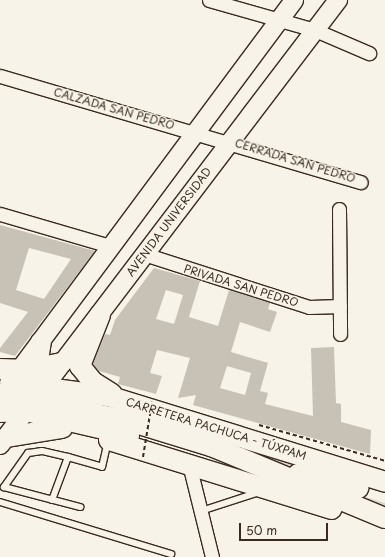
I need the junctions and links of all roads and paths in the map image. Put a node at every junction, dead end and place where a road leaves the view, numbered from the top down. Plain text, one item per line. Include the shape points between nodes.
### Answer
1 (209, 0) edge
2 (294, 0) edge
3 (338, 0) edge
4 (280, 20) junction
5 (315, 30) junction
6 (369, 53) dead end
7 (0, 76) edge
8 (194, 132) junction
9 (229, 141) junction
10 (361, 182) dead end
11 (340, 209) dead end
12 (0, 214) edge
13 (110, 246) junction
14 (144, 254) junction
15 (340, 306) junction
16 (100, 315) junction
17 (340, 334) dead end
18 (41, 342) junction
19 (0, 355) edge
20 (63, 362) junction
21 (16, 389) edge
22 (121, 400) junction
23 (152, 402) dead end
24 (2, 436) edge
25 (109, 440) junction
26 (68, 457) junction
27 (143, 457) dead end
28 (189, 464) junction
29 (268, 470) junction
30 (385, 482) edge
31 (266, 490) junction
32 (385, 496) edge
33 (52, 500) junction
34 (0, 502) edge
35 (80, 508) dead end
36 (201, 511) junction
37 (383, 518) edge
38 (171, 554) dead end
39 (212, 557) edge

1 - 4 street
2 - 4 main road
3 - 5 main road, AVENIDA UNIVERSIDAD
4 - 5 street
4 - 8 main road
5 - 6 street
5 - 9 main road, AVENIDA UNIVERSIDAD
7 - 8 street, CALZADA SAN PEDRO
8 - 9 street, CALZADA SAN PEDRO
8 - 13 main road
9 - 10 street, CERRADA SAN PEDRO
9 - 14 main road, AVENIDA UNIVERSIDAD
11 - 15 street
12 - 13 street
13 - 18 main road
14 - 15 street, PRIVADA SAN PEDRO via 310,307
14 - 16 main road, AVENIDA UNIVERSIDAD
15 - 17 street
16 - 20 main road, AVENIDA UNIVERSIDAD
16 - 22 main road via 80,366 93,382
18 - 20 main road via 45,356
18 - 21 main road
19 - 21 main road
20 - 21 main road
21 - 22 main road, CARRETERA PACHUCA - TÚXPAM
21 - 24 main road
21 - 29 main road, CARRETERA PACHUCA - TÚXPAM via 152,427 236,455
22 - 30 main road, CARRETERA PACHUCA - TÚXPAM
23 - 27 path, bridge
24 - 25 main road via 37,429 65,428
25 - 26 lane via 102,467
25 - 28 main road
26 - 33 lane
26 - 33 lane via 42,451 28,453 4,487
28 - 31 main road
28 - 36 street
29 - 32 main road via 333,480
29 - 37 main road, CARRETERA PACHUCA - TÚXPAM
31 - 36 lane
31 - 37 main road via 349,514
33 - 35 lane
34 - 38 lane
36 - 39 street

